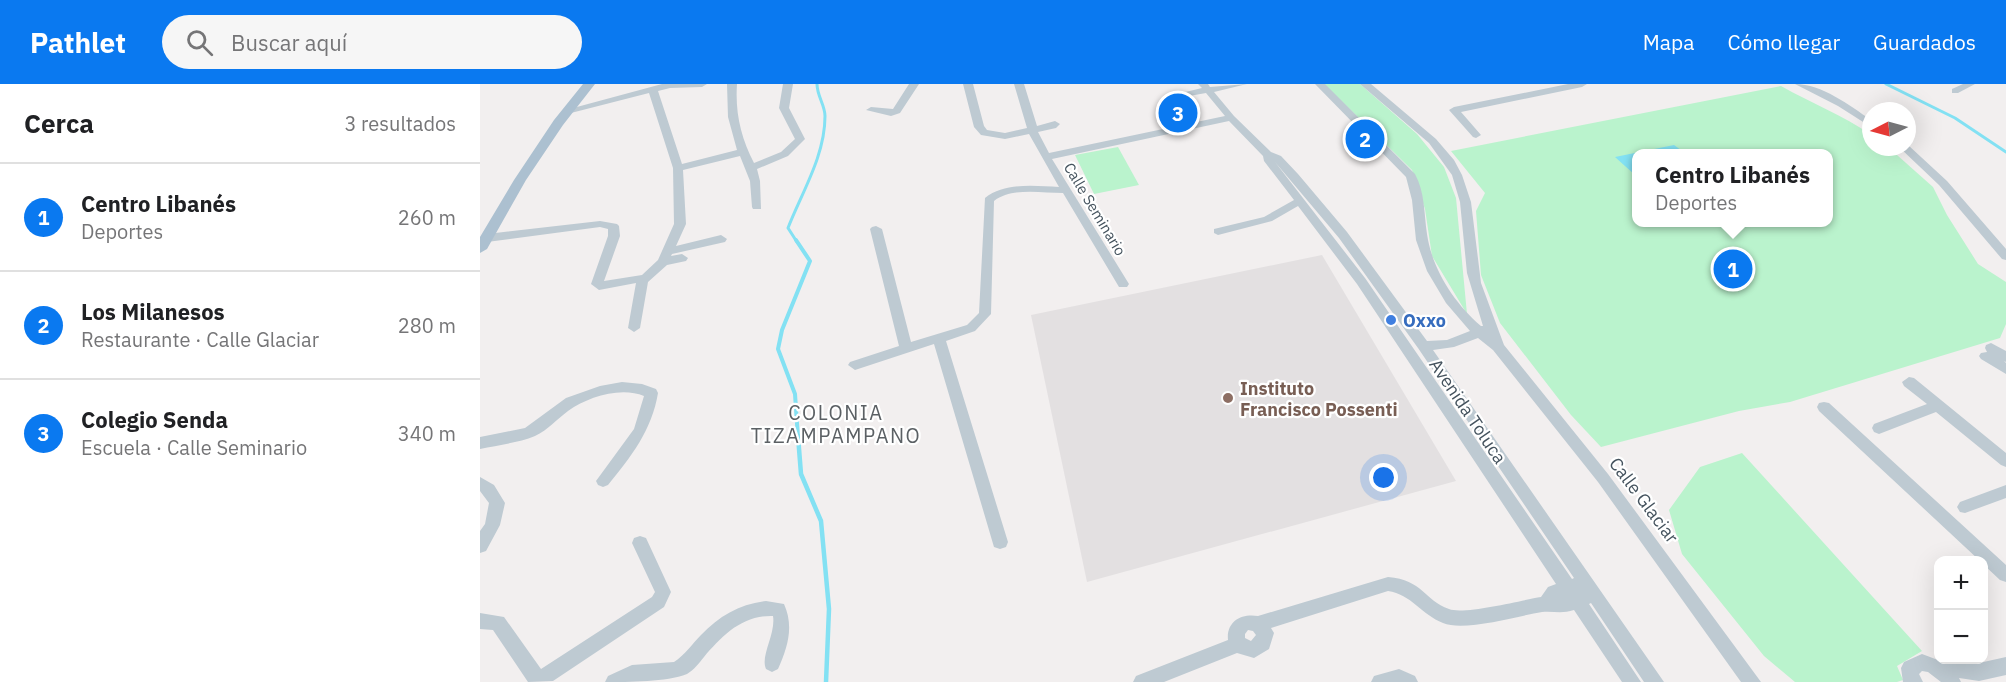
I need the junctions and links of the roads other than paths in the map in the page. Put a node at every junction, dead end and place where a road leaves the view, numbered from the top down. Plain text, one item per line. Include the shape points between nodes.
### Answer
1 (589, 84) edge
2 (671, 84) edge
3 (702, 84) edge
4 (732, 84) edge
5 (788, 84) edge
6 (914, 84) edge
7 (968, 84) edge
8 (1018, 84) edge
9 (1242, 84) edge
10 (1320, 84) edge
11 (1365, 84) edge
12 (1582, 84) edge
13 (1800, 84) edge
14 (1970, 84) edge
15 (1206, 87) edge
16 (653, 90) junction
17 (1955, 91) dead end
18 (1178, 95) dead end
19 (871, 110) dead end
20 (567, 111) junction
21 (1862, 117) edge
22 (1231, 118) junction
23 (1055, 124) dead end
24 (1033, 130) junction
25 (1476, 135) dead end
26 (743, 152) junction
27 (1267, 154) junction
28 (1914, 156) edge
29 (1046, 157) junction
30 (750, 166) junction
31 (678, 168) junction
32 (1066, 190) junction
33 (1301, 202) junction
34 (757, 207) dead end
35 (876, 229) dead end
36 (1218, 231) dead end
37 (722, 239) dead end
38 (483, 244) edge
39 (2006, 256) edge
40 (666, 257) junction
41 (682, 258) dead end
42 (642, 281) junction
43 (1123, 284) dead end
44 (1490, 327) junction
45 (634, 328) dead end
46 (1477, 333) junction
47 (939, 339) junction
48 (1423, 345) junction
49 (906, 347) junction
50 (1498, 347) junction
51 (2006, 357) edge
52 (855, 365) dead end
53 (2006, 369) edge
54 (1909, 382) dead end
55 (1937, 406) junction
56 (1824, 407) dead end
57 (1879, 428) dead end
58 (480, 443) edge
59 (2006, 461) edge
60 (603, 482) dead end
61 (480, 483) edge
62 (2006, 491) edge
63 (1965, 507) dead end
64 (1000, 542) dead end
65 (640, 543) dead end
66 (480, 546) edge
67 (2006, 575) edge
68 (1581, 591) junction
69 (480, 621) edge
70 (772, 663) dead end
71 (2006, 666) edge
72 (1938, 667) junction
73 (614, 682) edge
74 (1142, 682) edge
75 (1380, 682) edge
76 (1409, 682) edge
77 (1632, 682) edge
78 (1655, 682) edge
79 (1752, 682) edge
80 (1914, 682) edge
81 (1953, 682) edge

1 - 20 main road
2 - 3 street
2 - 16 street
4 - 26 street via 731,118
5 - 30 street via 784,108 800,139 795,148 780,157
6 - 19 street via 897,111
7 - 24 street via 979,128 984,133 1005,136
8 - 24 street
9 - 15 street
10 - 46 street, Calle Glaciar via 1411,176 1418,196 1422,238 1435,276
11 - 44 street, Calle Glaciar via 1441,149 1458,177 1467,208 1473,272
12 - 25 street via 1454,112
13 - 21 street
14 - 17 street
15 - 18 street
15 - 22 street, Avenida Toluca
16 - 20 street
16 - 31 street
20 - 38 main road
22 - 27 street, Avenida Toluca
22 - 29 street, Calle Seminario
23 - 24 street
24 - 29 street
26 - 30 street
26 - 31 street
27 - 33 street, Avenida Toluca
27 - 48 street, Avenida Toluca via 1277,158 1294,176 1343,235
28 - 39 street via 1943,183
29 - 32 street, Calle Seminario
30 - 34 street via 756,181
31 - 40 street via 680,224
32 - 43 street, Calle Seminario
32 - 47 street via 1004,190 994,194 989,200 985,314 971,328
33 - 36 street via 1268,219
33 - 68 street, Avenida Toluca
35 - 49 street
37 - 40 street
38 - 42 street via 600,224 612,226 614,236 597,284 633,278
40 - 41 street
40 - 42 street
42 - 45 street
44 - 46 street
44 - 50 street, Calle Glaciar
46 - 48 street via 1453,344
46 - 50 street, Calle Glaciar
47 - 49 street
47 - 64 street
48 - 68 street, Avenida Toluca
49 - 52 street
50 - 79 street, Calle Glaciar via 1603,478
51 - 53 street via 1988,352
54 - 55 street
55 - 57 street
55 - 59 street
56 - 67 street
58 - 60 street via 529,433 570,402 616,388 641,387 651,393 649,413 632,444
61 - 66 street via 497,503 492,525
62 - 63 street
65 - 69 street via 663,592 658,602 548,675 535,677 498,623
68 - 74 street via 1564,606 1546,604 1457,619 1436,613 1411,588 1401,583 1388,584 1258,624 1247,622 1238,628 1238,644
68 - 77 street, Avenida Toluca
68 - 78 street, Avenida Toluca
70 - 73 street via 783,617 778,609 764,607 722,625 677,670 634,672
71 - 72 street via 1979,672
72 - 80 street via 1916,663 1911,668
72 - 81 street
75 - 76 street via 1399,678

